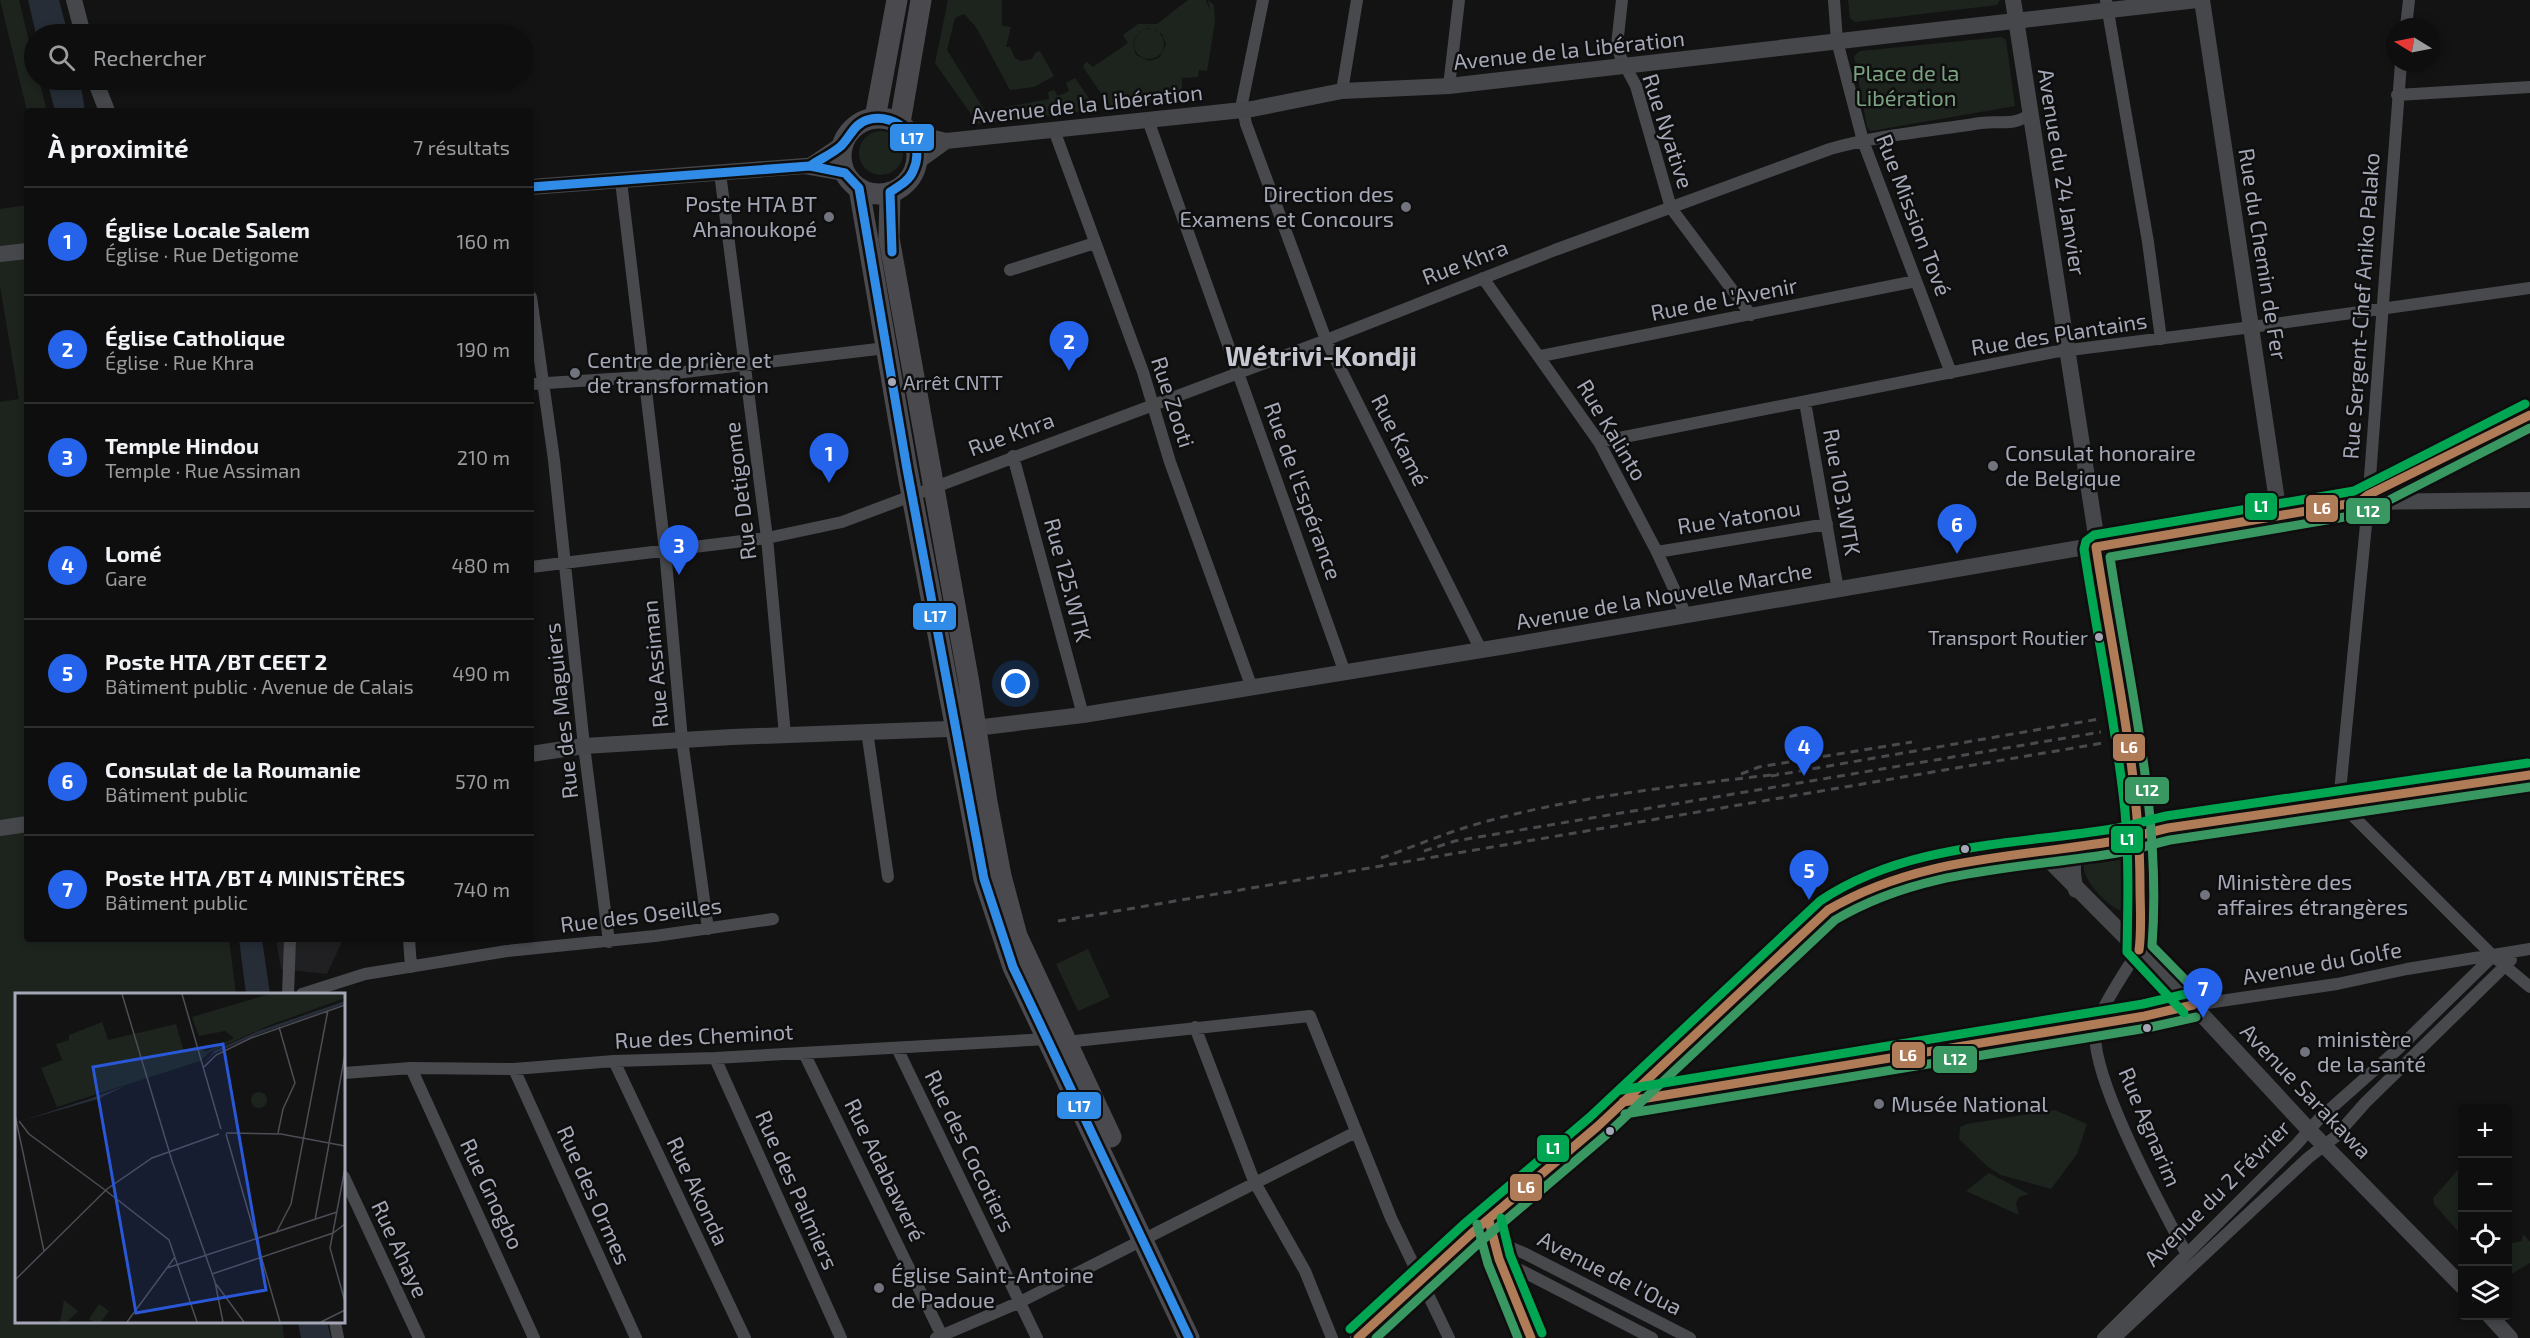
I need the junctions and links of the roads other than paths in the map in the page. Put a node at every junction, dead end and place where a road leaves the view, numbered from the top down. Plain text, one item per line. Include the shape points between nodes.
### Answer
1 (74, 0) edge
2 (897, 0) edge
3 (921, 0) edge
4 (1263, 0) edge
5 (1358, 0) edge
6 (1458, 0) edge
7 (1622, 0) edge
8 (1834, 0) edge
9 (2013, 0) edge
10 (2197, 0) edge
11 (2202, 0) edge
12 (2409, 0) edge
13 (2107, 6) edge
14 (2407, 18) edge
15 (2016, 23) junction
16 (80, 24) edge
17 (1837, 41) junction
18 (1625, 67) junction
19 (2401, 72) edge
20 (1449, 86) junction
21 (2530, 87) edge
22 (99, 90) edge
23 (1342, 91) junction
24 (2397, 95) junction
25 (106, 108) edge
26 (1242, 110) junction
27 (2030, 114) junction
28 (875, 118) junction
29 (1148, 120) junction
30 (904, 128) junction
31 (1054, 130) junction
32 (946, 141) junction
33 (1863, 141) junction
34 (844, 142) junction
35 (917, 162) junction
36 (810, 166) junction
37 (720, 173) junction
38 (852, 180) junction
39 (621, 181) junction
40 (534, 188) edge
41 (890, 192) junction
42 (1671, 208) junction
43 (1095, 243) junction
44 (24, 251) edge
45 (0, 254) edge
46 (1010, 270) dead end
47 (1483, 278) junction
48 (1916, 281) junction
49 (2530, 288) edge
50 (2383, 309) junction
51 (1751, 315) junction
52 (2252, 327) junction
53 (2161, 339) junction
54 (534, 340) edge
55 (1326, 340) junction
56 (886, 348) junction
57 (2066, 351) junction
58 (1541, 356) junction
59 (746, 364) junction
60 (1239, 372) junction
61 (1951, 373) junction
62 (643, 376) junction
63 (537, 384) edge
64 (1805, 402) junction
65 (1152, 403) junction
66 (2530, 415) edge
67 (1599, 442) junction
68 (1013, 456) junction
69 (2408, 476) junction
70 (923, 489) junction
71 (2530, 500) edge
72 (2365, 501) junction
73 (2419, 503) junction
74 (2279, 514) junction
75 (1827, 524) junction
76 (767, 538) junction
77 (2096, 546) junction
78 (665, 550) junction
79 (1657, 552) junction
80 (566, 563) junction
81 (534, 567) edge
82 (1838, 590) junction
83 (1686, 615) junction
84 (1481, 650) junction
85 (1345, 673) junction
86 (1252, 688) junction
87 (1083, 715) junction
88 (965, 728) junction
89 (867, 731) junction
90 (785, 735) junction
91 (682, 740) junction
92 (584, 746) junction
93 (534, 754) edge
94 (2530, 775) edge
95 (2339, 802) junction
96 (24, 824) edge
97 (0, 828) edge
98 (2140, 833) junction
99 (2117, 840) junction
100 (2088, 844) junction
101 (2040, 850) junction
102 (2142, 856) junction
103 (888, 877) dead end
104 (2076, 890) junction
105 (2140, 907) junction
106 (2105, 917) junction
107 (773, 919) dead end
108 (708, 929) junction
109 (290, 942) edge
110 (409, 942) edge
111 (609, 942) junction
112 (506, 945) edge
113 (2139, 950) junction
114 (2524, 950) edge
115 (2493, 956) junction
116 (411, 967) junction
117 (2502, 970) junction
118 (2530, 987) edge
119 (288, 993) edge
120 (305, 993) edge
121 (2193, 1005) junction
122 (2097, 1024) junction
123 (1195, 1027) junction
124 (1057, 1040) junction
125 (897, 1048) junction
126 (2399, 1048) junction
127 (804, 1053) junction
128 (715, 1058) junction
129 (2410, 1059) junction
130 (614, 1061) junction
131 (411, 1068) junction
132 (514, 1069) junction
133 (345, 1073) edge
134 (1623, 1102) junction
135 (2337, 1106) junction
136 (2350, 1118) junction
137 (2309, 1130) junction
138 (1356, 1132) junction
139 (2324, 1146) junction
140 (345, 1179) edge
141 (1254, 1182) junction
142 (1489, 1221) junction
143 (1471, 1234) junction
144 (1149, 1236) junction
145 (1495, 1241) junction
146 (2186, 1253) junction
147 (1499, 1259) junction
148 (1420, 1280) junction
149 (2458, 1281) edge
150 (1020, 1302) junction
151 (2494, 1320) edge
152 (335, 1323) edge
153 (940, 1337) edge
154 (338, 1338) edge
155 (419, 1338) edge
156 (534, 1338) edge
157 (636, 1338) edge
158 (745, 1338) edge
159 (841, 1338) edge
160 (1037, 1338) edge
161 (1189, 1338) edge
162 (1205, 1338) edge
163 (1332, 1338) edge
164 (1358, 1338) edge
165 (1449, 1338) edge
166 (1531, 1338) edge
167 (1652, 1338) edge
168 (1690, 1338) edge
169 (2103, 1338) edge
170 (2115, 1338) edge
171 (2510, 1338) edge

1 - 16 street
2 - 28 highway
3 - 30 highway
4 - 26 street
5 - 23 street
6 - 20 street
7 - 18 street, Rue Nyative via 1617,45
8 - 17 street, Rue Mission Tové
9 - 15 street, Avenue du 24 Janvier
10 - 13 street, Avenue de la Libération
11 - 52 street, Rue du Chemin de Fer
12 - 14 street
13 - 15 street, Avenue de la Libération
13 - 53 street
15 - 17 street, Avenue de la Libération
15 - 27 street, Avenue du 24 Janvier
17 - 18 street, Avenue de la Libération
17 - 33 street, Rue Mission Tové
18 - 20 street, Avenue de la Libération
18 - 42 street, Rue Nyative via 1636,86
19 - 24 street, Rue Sergent-Chef Aniko Palako
20 - 23 street, Avenue de la Libération
21 - 24 street
22 - 25 street
23 - 26 street, Avenue de la Libération
24 - 50 street, Rue Sergent-Chef Aniko Palako
26 - 29 street, Avenue de la Libération
26 - 55 street, Rue Kamé
27 - 33 street, Rue Khra via 2017,123 1993,121
27 - 57 street, Avenue du 24 Janvier
28 - 30 highway
28 - 34 highway via 856,126
29 - 31 street, Avenue de la Libération
29 - 60 street, Rue de l'Espérance
30 - 32 street
30 - 35 highway via 917,151
31 - 32 street, Avenue de la Libération
31 - 43 street, Rue Zooti
32 - 35 street
33 - 42 street, Rue Khra via 1830,149
33 - 48 street, Rue Mission Tové
34 - 36 street
34 - 38 highway via 842,163
35 - 41 highway via 909,179
36 - 37 street
36 - 38 street
37 - 39 street
37 - 59 street, Rue Detigome
38 - 41 highway via 879,194
38 - 56 highway
39 - 40 street
39 - 62 street, Rue Assiman
41 - 70 highway via 889,238
42 - 47 street, Rue Khra
42 - 51 street
43 - 46 street
43 - 65 street, Rue Zooti
44 - 45 street
47 - 55 street, Rue Khra
47 - 58 street, Rue Kalinto
48 - 51 street, Rue de L'Avenir
48 - 61 street, Rue Mission Tové
49 - 50 street, Rue des Plantains
50 - 52 street, Rue des Plantains
50 - 72 street, Rue Sergent-Chef Aniko Palako
51 - 58 street, Rue de L'Avenir
52 - 53 street, Rue des Plantains
52 - 74 street, Rue du Chemin de Fer
53 - 57 street, Rue des Plantains
54 - 63 street, Rue des Maguiers
55 - 60 street, Rue Khra
55 - 84 street, Rue Kamé
56 - 59 street
56 - 70 highway
57 - 61 street, Rue des Plantains
57 - 77 street, Avenue du 24 Janvier
58 - 67 street, Rue Kalinto
59 - 62 street
59 - 76 street, Rue Detigome
60 - 65 street, Rue Khra
60 - 85 street, Rue de l'Espérance
61 - 64 street, Rue des Plantains
62 - 63 street
62 - 78 street, Rue Assiman
63 - 80 street, Rue des Maguiers
64 - 67 street, Rue des Plantains
64 - 75 street, Rue 103.WTK
65 - 68 street, Rue Khra
65 - 86 street, Rue Zooti
66 - 69 street
67 - 79 street, Rue Kalinto
68 - 70 street, Rue Khra
68 - 87 street, Rue 125.WTK
69 - 72 street
69 - 73 street via 2402,483 2402,492
70 - 76 street, Rue Khra via 842,522
70 - 88 highway via 949,687
71 - 73 street
72 - 73 street
72 - 74 street, Avenue de la Nouvelle Marche
72 - 95 street, Rue Sergent-Chef Aniko Palako
74 - 77 street, Avenue de la Nouvelle Marche
75 - 79 street, Rue Yatonou
75 - 82 street, Rue 103.WTK
76 - 78 street, Rue Khra
76 - 90 street, Rue Detigome
77 - 82 street, Avenue de la Nouvelle Marche
77 - 98 street
78 - 80 street, Rue Khra
78 - 91 street, Rue Assiman
79 - 83 street, Rue Kalinto
80 - 81 street, Rue Khra
80 - 92 street, Rue des Maguiers
82 - 83 street, Avenue de la Nouvelle Marche
83 - 84 street, Avenue de la Nouvelle Marche
84 - 85 street, Avenue de la Nouvelle Marche
85 - 86 street, Avenue de la Nouvelle Marche
86 - 87 street, Avenue de la Nouvelle Marche
87 - 88 street, Avenue de la Nouvelle Marche
88 - 89 street, Avenue de la Nouvelle Marche
88 - 124 highway via 987,802 1009,911
89 - 90 street, Avenue de la Nouvelle Marche
89 - 103 street
90 - 91 street, Avenue de la Nouvelle Marche
91 - 92 street, Avenue de la Nouvelle Marche
91 - 108 street, Rue Assiman
92 - 93 street, Avenue de la Nouvelle Marche
92 - 111 street, Rue des Maguiers
94 - 95 street
95 - 98 street
95 - 115 street
96 - 97 street
98 - 99 street
98 - 102 street
99 - 100 street
99 - 102 street
100 - 101 street
100 - 104 street via 2078,850 2073,860
101 - 104 street, Avenue Sarakawa
101 - 134 street via 1936,867 1879,881 1853,893 1812,924
102 - 105 street
104 - 106 street, Avenue Sarakawa
105 - 106 street via 2129,915
105 - 113 street
106 - 113 street, Avenue Sarakawa
107 - 108 street, Rue des Oseilles
108 - 111 street, Rue des Oseilles
109 - 119 street
110 - 116 street
111 - 112 street, Rue des Oseilles
112 - 116 street, Rue des Oseilles
113 - 121 street, Avenue Sarakawa
113 - 122 street, Rue Agnarim
114 - 115 street, Avenue du Golfe
114 - 117 street, Avenue du 2 Février
115 - 117 street
115 - 121 street, Avenue du Golfe
115 - 126 street, Avenue du 2 Février
116 - 120 street, Rue des Oseilles via 365,974
117 - 118 street
117 - 129 street, Avenue du 2 Février
121 - 122 street, Avenue du Golfe
121 - 137 street, Avenue Sarakawa
122 - 134 street, Avenue du Golfe
122 - 146 street, Rue Agnarim via 2096,1051 2119,1117
123 - 124 street, Rue des Cheminot
123 - 138 street, Rue des Cheminot via 1310,1016
123 - 141 street
124 - 125 street, Rue des Cheminot
124 - 144 highway
125 - 127 street, Rue des Cheminot
125 - 150 street, Rue des Cocotiers
126 - 129 street
126 - 135 street, Avenue du 2 Février
127 - 128 street, Rue des Cheminot
127 - 153 street, Rue Adabaweré
128 - 130 street, Rue des Cheminot
128 - 159 street, Rue des Palmiers
129 - 136 street, Avenue du 2 Février
130 - 132 street, Rue des Cheminot
130 - 158 street, Rue Akonda
131 - 132 street, Rue des Cheminot
131 - 133 street, Rue des Cheminot
131 - 156 street, Rue Gnogbo
132 - 157 street, Rue des Ormes
134 - 142 street
135 - 136 street
135 - 137 street, Avenue du 2 Février
136 - 139 street, Avenue du 2 Février
137 - 139 street, Avenue Sarakawa
137 - 146 street, Avenue du 2 Février
138 - 141 street
138 - 148 street
139 - 149 street, Avenue Sarakawa
139 - 170 street, Avenue du 2 Février
140 - 155 street, Rue Ahaye
141 - 144 street
141 - 163 street via 1305,1271
142 - 143 street
142 - 145 street
143 - 147 street
143 - 148 street
144 - 150 street
144 - 161 highway
144 - 162 highway
145 - 147 street
145 - 168 street, Avenue de l'Oua
146 - 169 street, Avenue du 2 Février
147 - 166 street
147 - 167 street, Avenue de l'Oua
148 - 164 street
148 - 165 street
150 - 153 street
150 - 160 street, Rue des Cocotiers
151 - 171 street
152 - 154 street

